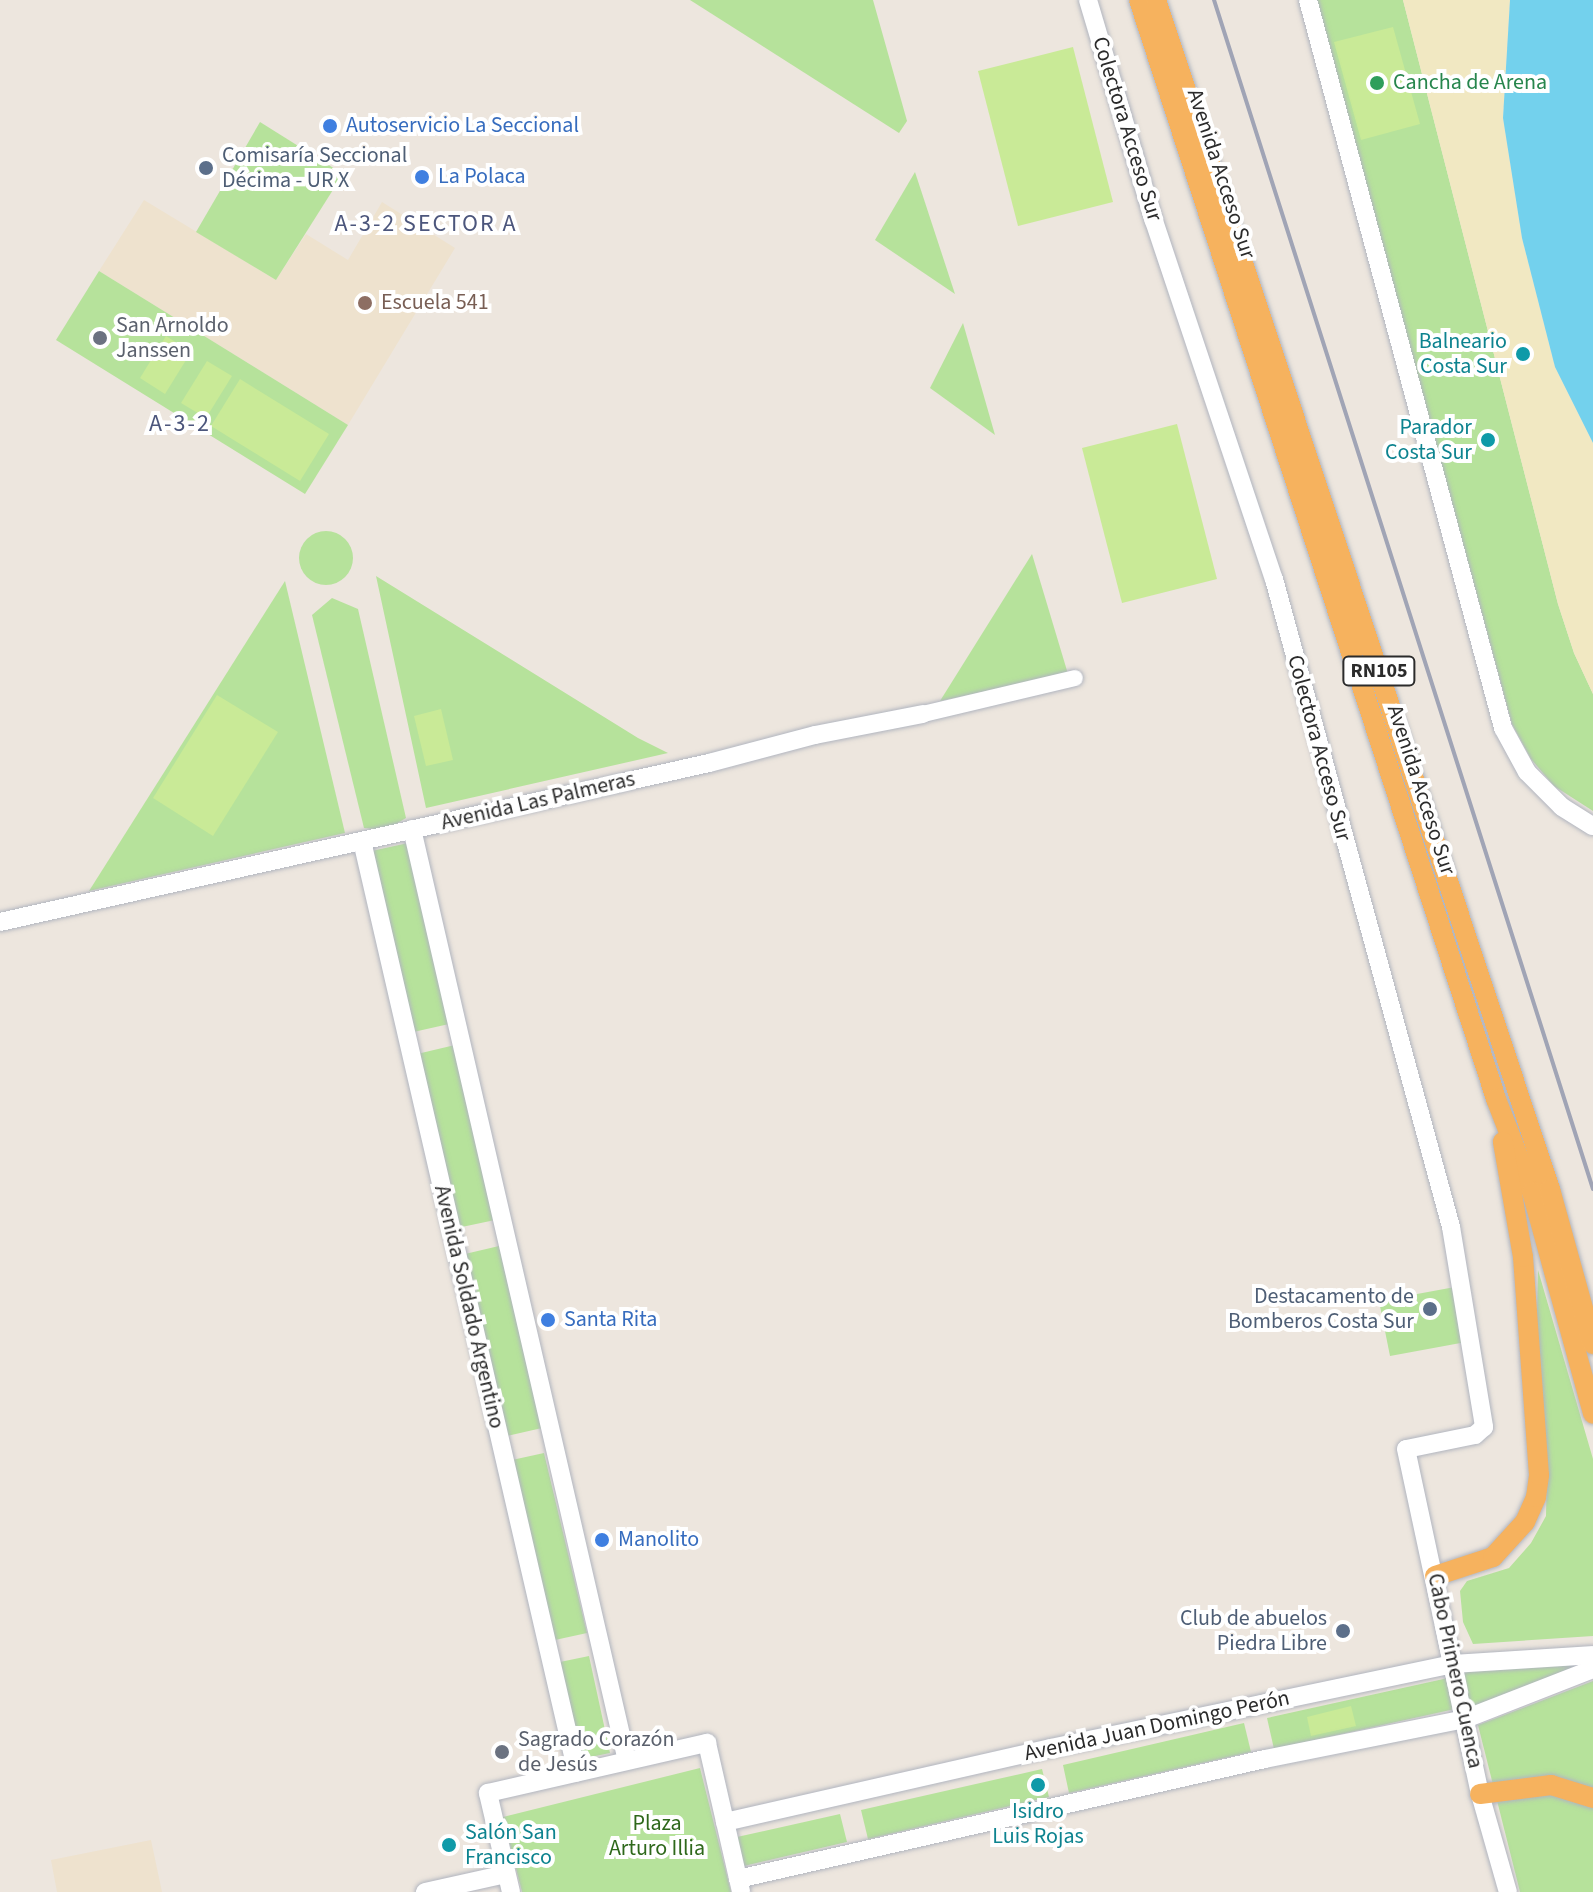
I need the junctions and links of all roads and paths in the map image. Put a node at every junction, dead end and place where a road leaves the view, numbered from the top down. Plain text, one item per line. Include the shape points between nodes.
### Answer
1 (1088, 0) edge
2 (1139, 0) edge
3 (1156, 0) edge
4 (1308, 0) edge
5 (1075, 678) dead end
6 (923, 714) joint
7 (1593, 826) edge
8 (412, 829) junction
9 (362, 841) junction
10 (0, 922) edge
11 (1496, 1099) junction
12 (1593, 1344) edge
13 (1593, 1414) edge
14 (1406, 1449) joint
15 (1435, 1576) junction
16 (1593, 1655) edge
17 (1454, 1664) junction
18 (1593, 1669) edge
19 (1465, 1719) junction
20 (627, 1761) junction
21 (577, 1773) junction
22 (1480, 1794) junction
23 (1593, 1798) edge
24 (725, 1822) junction
25 (508, 1883) edge
26 (740, 1885) edge
27 (425, 1892) edge
28 (1508, 1892) edge

1 - 14 main road, Colectora Acceso Sur via 1159,236 1274,579 1451,1227 1484,1427 1475,1435
2 - 11 highway, Avenida Acceso Sur / RN105
3 - 12 highway, Avenida Acceso Sur / RN105 via 1545,1174
4 - 7 main road via 1503,728 1527,772 1562,807
5 - 6 street, Avenida Las Palmeras
6 - 8 main road, Avenida Las Palmeras
8 - 9 main road, Avenida Las Palmeras
8 - 20 main road
9 - 10 main road, Avenida Las Palmeras
9 - 21 main road, Avenida Soldado Argentino
11 - 13 highway, Avenida Acceso Sur / RN105 via 1532,1192
11 - 15 highway via 1523,1257 1539,1475 1536,1497 1512,1539 1484,1561
14 - 15 main road, Cabo Primero Cuenca
15 - 17 main road, Cabo Primero Cuenca
16 - 17 main road, Avenida Juan Domingo Perón
17 - 19 main road, Cabo Primero Cuenca
17 - 24 main road, Avenida Juan Domingo Perón
18 - 19 main road
19 - 22 main road, Cabo Primero Cuenca
19 - 26 main road via 1265,1759
20 - 21 main road
20 - 24 main road via 707,1743
21 - 25 main road via 488,1793
22 - 23 highway via 1551,1785
22 - 28 main road, Cabo Primero Cuenca
24 - 26 main road
25 - 27 main road

